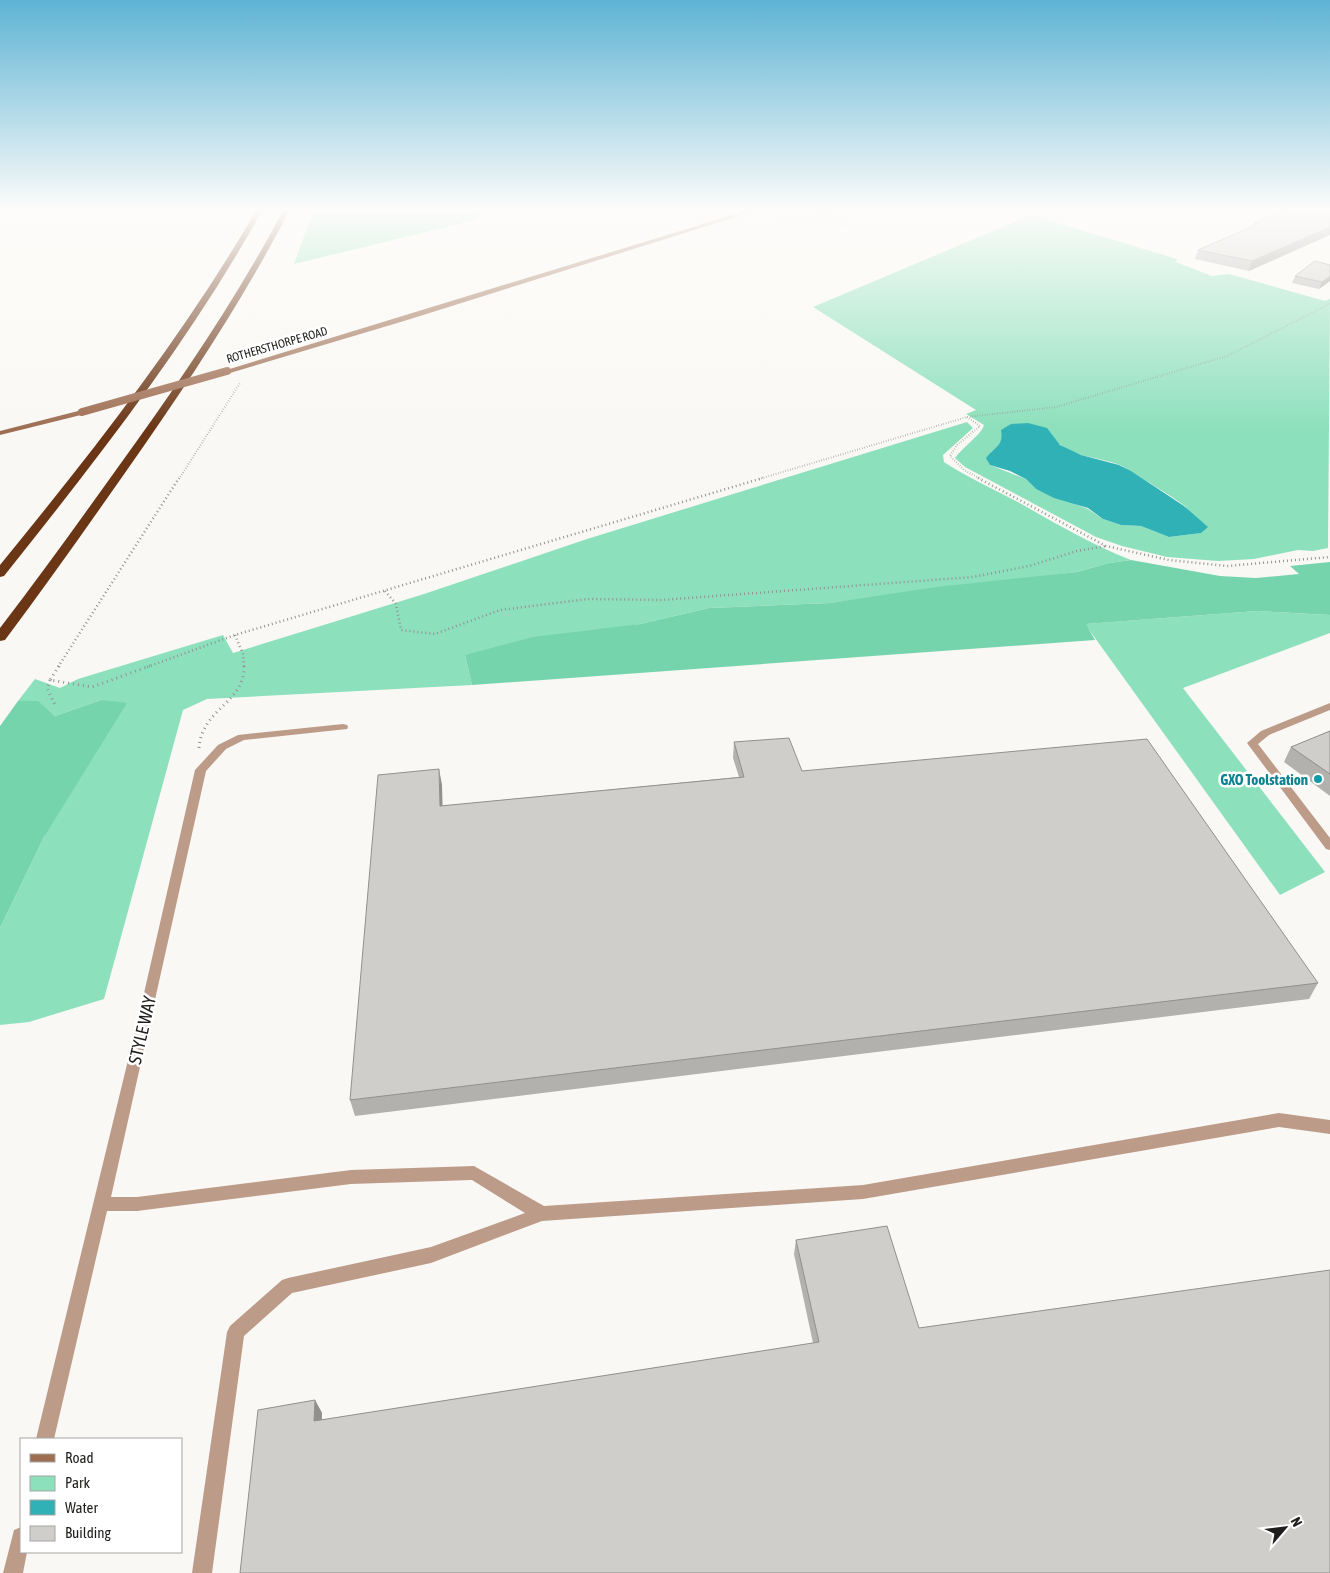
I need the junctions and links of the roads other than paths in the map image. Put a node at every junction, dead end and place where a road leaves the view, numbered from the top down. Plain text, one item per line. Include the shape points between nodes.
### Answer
1 (216, 282) edge
2 (246, 282) edge
3 (524, 282) edge
4 (0, 433) edge
5 (0, 573) edge
6 (0, 637) edge
7 (1330, 706) edge
8 (342, 727) dead end
9 (1330, 846) edge
10 (1330, 1127) edge
11 (101, 1204) junction
12 (542, 1214) junction
13 (45, 1438) edge
14 (20, 1542) edge
15 (13, 1573) edge
16 (202, 1573) edge

1 - 5 highway via 164,361
2 - 6 highway via 192,371
3 - 4 street, ROTHERSTHORPE ROAD, bridge via 252,364
7 - 9 lane via 1265,733 1252,743
8 - 11 lane, STYLE WAY via 242,737 222,747 201,770
10 - 12 lane via 1279,1120 863,1192
11 - 12 lane via 137,1204 351,1177 474,1173
11 - 13 lane, STYLE WAY
12 - 16 lane via 431,1256 288,1286 236,1332
14 - 15 lane

